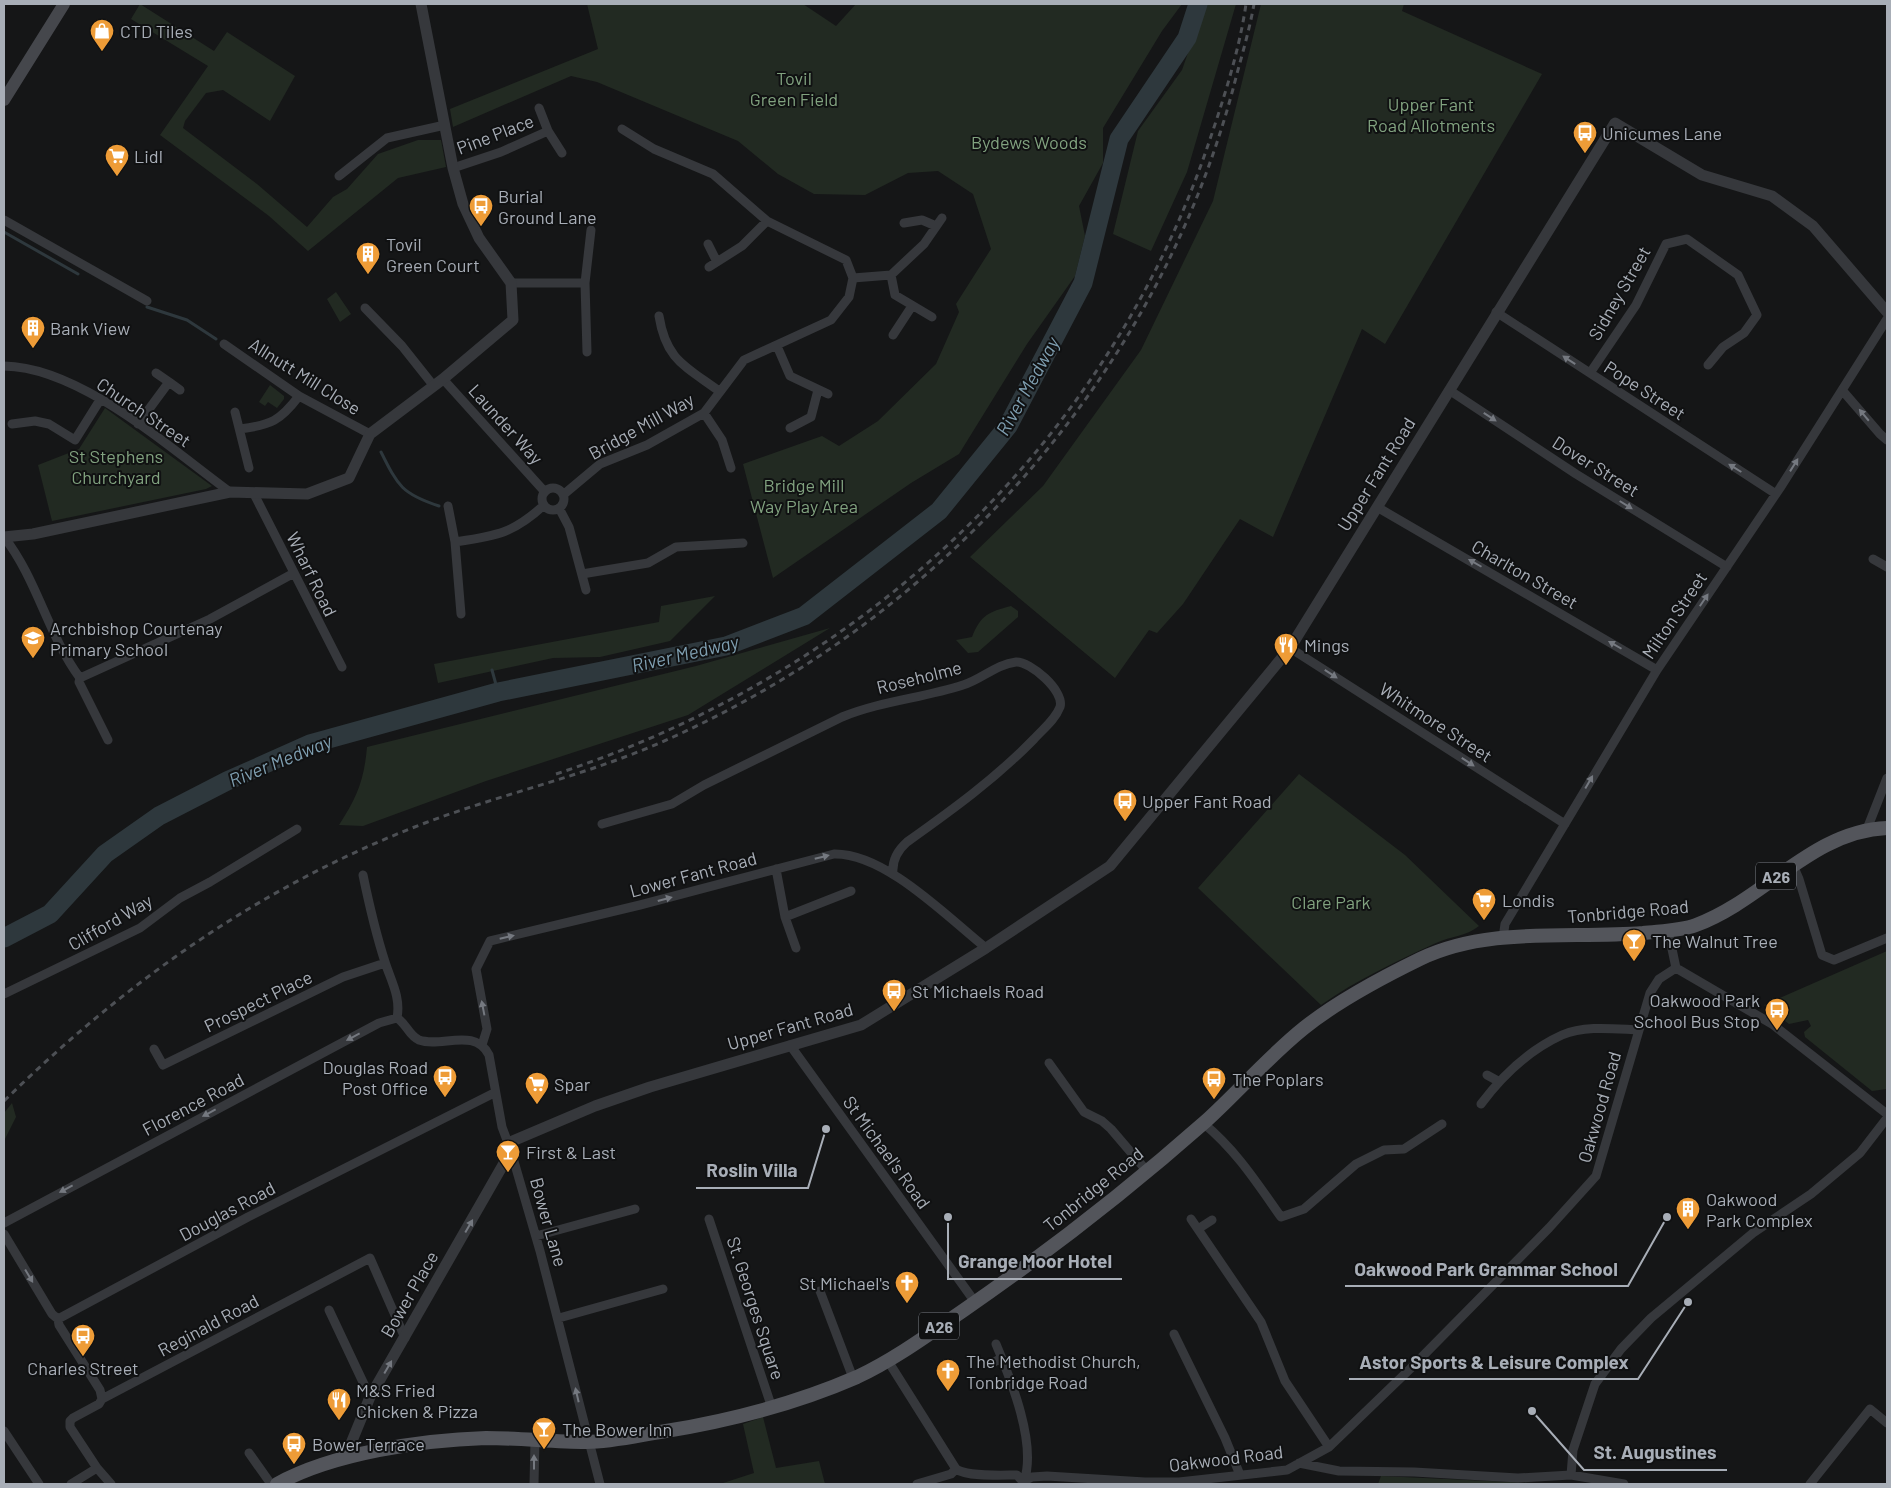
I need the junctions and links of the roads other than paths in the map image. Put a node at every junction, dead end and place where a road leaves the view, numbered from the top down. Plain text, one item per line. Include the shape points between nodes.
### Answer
1 (64, 4) edge
2 (421, 4) edge
3 (4, 100) edge
4 (539, 108) dead end
5 (445, 125) junction
6 (622, 129) dead end
7 (548, 131) junction
8 (562, 153) dead end
9 (453, 168) junction
10 (339, 176) dead end
11 (4, 220) edge
12 (768, 221) junction
13 (904, 223) dead end
14 (591, 230) dead end
15 (708, 244) dead end
16 (891, 275) junction
17 (853, 278) junction
18 (511, 283) junction
19 (585, 283) junction
20 (147, 302) dead end
21 (912, 306) junction
22 (365, 308) dead end
23 (1496, 312) junction
24 (1887, 312) edge
25 (658, 316) dead end
26 (932, 317) dead end
27 (1887, 319) edge
28 (893, 334) dead end
29 (224, 344) dead end
30 (777, 346) junction
31 (588, 352) dead end
32 (1708, 365) dead end
33 (4, 366) edge
34 (1590, 373) junction
35 (156, 374) dead end
36 (169, 382) junction
37 (438, 382) junction
38 (180, 390) dead end
39 (818, 390) junction
40 (1449, 390) junction
41 (1842, 390) junction
42 (719, 391) junction
43 (828, 394) dead end
44 (299, 396) junction
45 (100, 400) junction
46 (235, 412) dead end
47 (704, 413) junction
48 (12, 424) dead end
49 (138, 424) junction
50 (790, 428) dead end
51 (240, 429) junction
52 (370, 434) junction
53 (1887, 440) edge
54 (249, 468) dead end
55 (731, 468) dead end
56 (230, 492) junction
57 (545, 492) junction
58 (254, 494) junction
59 (563, 494) junction
60 (1776, 494) junction
61 (544, 505) junction
62 (448, 506) dead end
63 (1377, 506) junction
64 (559, 508) junction
65 (4, 537) edge
66 (455, 542) junction
67 (743, 543) dead end
68 (1873, 558) dead end
69 (1727, 567) junction
70 (1887, 567) edge
71 (294, 573) junction
72 (582, 574) junction
73 (586, 590) dead end
74 (461, 614) dead end
75 (1290, 648) junction
76 (342, 667) dead end
77 (1657, 670) junction
78 (80, 678) junction
79 (108, 740) dead end
80 (1887, 778) edge
81 (602, 824) dead end
82 (1565, 824) junction
83 (1887, 828) edge
84 (297, 829) dead end
85 (1867, 829) junction
86 (1792, 865) junction
87 (776, 869) junction
88 (893, 873) junction
89 (363, 875) dead end
90 (851, 891) dead end
91 (785, 916) junction
92 (1668, 930) junction
93 (1503, 938) junction
94 (1887, 938) edge
95 (796, 948) dead end
96 (986, 948) junction
97 (385, 963) junction
98 (1676, 968) junction
99 (4, 994) edge
100 (397, 1018) junction
101 (1639, 1030) junction
102 (790, 1044) junction
103 (482, 1046) junction
104 (154, 1049) dead end
105 (1049, 1063) dead end
106 (1487, 1074) dead end
107 (1498, 1081) junction
108 (494, 1093) junction
109 (1481, 1104) dead end
110 (1887, 1116) edge
111 (1204, 1123) junction
112 (1442, 1124) dead end
113 (510, 1147) junction
114 (1146, 1170) junction
115 (635, 1209) dead end
116 (709, 1219) dead end
117 (1191, 1219) dead end
118 (1212, 1220) dead end
119 (4, 1222) edge
120 (1198, 1229) junction
121 (4, 1234) edge
122 (536, 1236) junction
123 (663, 1289) dead end
124 (820, 1292) dead end
125 (975, 1302) junction
126 (329, 1310) dead end
127 (559, 1318) junction
128 (58, 1319) junction
129 (1174, 1334) dead end
130 (405, 1338) junction
131 (996, 1344) dead end
132 (1002, 1358) junction
133 (888, 1361) junction
134 (990, 1364) dead end
135 (853, 1378) junction
136 (370, 1397) junction
137 (102, 1399) junction
138 (772, 1408) junction
139 (1887, 1423) edge
140 (4, 1431) edge
141 (534, 1440) junction
142 (588, 1442) junction
143 (1329, 1447) junction
144 (250, 1453) dead end
145 (345, 1458) junction
146 (1299, 1463) junction
147 (97, 1468) junction
148 (956, 1469) junction
149 (1240, 1474) junction
150 (1571, 1475) junction
151 (1024, 1483) edge
152 (1180, 1483) edge
153 (39, 1484) edge
154 (71, 1484) edge
155 (111, 1484) edge
156 (271, 1484) edge
157 (277, 1484) edge
158 (534, 1484) edge
159 (600, 1484) edge
160 (917, 1484) edge
161 (1624, 1484) edge
162 (1810, 1484) edge

1 - 3 main road
2 - 5 street
4 - 7 street, Pine Place
5 - 9 street
5 - 10 street via 387,138
6 - 12 street via 654,149 714,174
7 - 8 street, Pine Place
7 - 9 street, Pine Place via 501,152
9 - 18 street via 463,204 480,238
11 - 20 street
12 - 15 street via 742,246 713,265
12 - 17 street via 846,260
13 - 16 street via 939,222 924,244
14 - 19 street
16 - 17 street
16 - 21 street via 895,295
17 - 30 street, Bridge Mill Way via 849,297 831,320
18 - 19 street
18 - 37 street via 512,320
19 - 31 street
21 - 26 street
21 - 28 street
22 - 37 street, Launder Way
23 - 24 street, Upper Fant Road via 1615,123 1702,175 1772,196 1813,226
34 -> 23 street, Pope Street
23 - 40 street, Upper Fant Road
25 - 42 street via 662,338 675,359
27 - 41 street, Milton Street
29 - 44 street, Allnutt Mill Close
30 - 39 street via 790,376
30 - 42 street, Bridge Mill Way via 744,360
32 - 34 street, Sidney Street via 1723,347 1744,333 1756,315 1738,275 1687,240 1666,244 1636,305
33 - 45 street, Church Street via 42,372
60 -> 34 street, Pope Street
35 - 36 street
36 - 38 street
36 - 49 street
37 - 52 street
37 - 57 street, Launder Way
39 - 43 street
39 - 50 street via 811,416
40 - 63 street, Upper Fant Road
40 -> 69 street, Dover Street via 1576,474
53 -> 41 street
60 -> 41 street, Milton Street
42 - 47 street, Bridge Mill Way
44 - 51 street via 284,416 260,426
44 - 52 street, Allnutt Mill Close
45 - 48 street via 75,440 49,424 35,421
45 - 49 street, Church Street
46 - 51 street
47 - 55 street via 722,440
47 - 59 street, Bridge Mill Way via 647,445 600,464
49 - 56 street, Church Street
51 - 54 street
52 - 58 street via 350,478 307,494
56 - 58 street
56 - 65 street via 33,534
57 - 59 street via 554,488
57 - 61 street via 542,498
58 - 71 street, Wharf Road
59 - 64 street via 564,502
60 - 69 street, Milton Street
61 - 64 street via 552,510
61 - 66 street via 526,522 498,536
62 - 66 street
63 - 75 street, Upper Fant Road
77 -> 63 street, Charlton Street
64 - 72 street via 569,527
65 - 78 street via 16,553 63,651
66 - 74 street
67 - 72 street via 676,547 648,563
68 - 70 street
77 -> 69 street, Milton Street
71 - 76 street, Wharf Road
71 - 78 street via 210,619
72 - 73 street
75 -> 82 street, Whitmore Street
75 - 96 street, Upper Fant Road via 1110,866
82 -> 77 street, Milton Street
78 - 79 street via 79,682
80 - 85 street
81 - 88 street, Roseholme via 672,804 704,785 865,708 965,685 1005,665 1026,664 1057,690 1060,705 1054,718 1003,770 907,842 897,854
82 - 93 street, Milton Street via 1505,924
83 - 85 main road, Tonbridge Road / A26
84 - 99 street, Clifford Way via 180,898 140,928
85 - 86 main road, Tonbridge Road / A26 via 1829,844
86 - 92 main road, Tonbridge Road / A26 via 1732,906 1695,926
86 - 94 street via 1800,879 1822,955 1834,960
87 -> 88 street, Lower Fant Road via 843,854 876,863
87 - 91 street
103 -> 87 street, Lower Fant Road via 487,1029 476,969 490,941
88 - 96 street, Lower Fant Road
89 - 97 street
90 - 91 street
91 - 95 street
92 - 93 main road, Tonbridge Road / A26
92 - 98 street
93 - 111 main road, Tonbridge Road / A26 via 1454,946 1424,957 1354,994 1304,1028
96 - 102 street, Upper Fant Road via 867,1022
97 - 100 street via 396,991
97 - 104 street, Prospect Place via 343,977 164,1064
98 - 101 street, Oakwood Road via 1659,979 1650,993
98 - 110 street via 1772,1024
100 - 103 street via 421,1040 472,1040
100 -> 119 street, Florence Road via 379,1023
101 - 107 street via 1595,1029 1563,1034 1521,1061
101 - 143 street, Oakwood Road via 1596,1176 1410,1370
102 - 113 street, Upper Fant Road via 595,1106
102 - 125 street, St Michael's Road
103 - 108 street, Bower Lane via 489,1054
105 - 114 street via 1084,1112 1111,1129
106 - 107 street
107 - 109 street
108 - 113 street, Bower Lane
108 - 128 street, Douglas Road via 248,1217
110 - 150 street via 1860,1153 1811,1194 1753,1233 1651,1318 1622,1349 1595,1384 1573,1450
111 - 112 street via 1243,1161 1281,1217 1304,1209 1356,1164 1384,1150 1404,1149
111 - 114 main road, Tonbridge Road / A26
113 - 122 street, Bower Lane
130 -> 113 street, Bower Place
114 - 125 main road, Tonbridge Road / A26 via 1089,1218
115 - 122 street
116 - 138 street, St. Georges Square
117 - 120 street
118 - 120 street
120 - 143 street via 1261,1322 1285,1381
121 -> 128 street
122 - 127 street, Bower Lane
123 - 127 street
124 - 135 street
125 - 133 main road, Tonbridge Road / A26
126 - 136 street
142 -> 127 street, Bower Lane
128 - 137 street via 100,1390
129 - 149 street
136 -> 130 street, Bower Place
130 - 137 street, Reginald Road via 370,1258
131 - 132 street
132 - 134 street
132 - 151 street via 1021,1416 1028,1470
133 - 135 main road, Tonbridge Road / A26
133 - 148 street
135 - 138 main road, Tonbridge Road / A26
136 - 145 street, Bower Place
137 - 147 street, Reginald Road via 70,1421 70,1427
138 - 142 main road, Tonbridge Road / A26 via 733,1420
139 - 162 street via 1870,1409
140 - 153 street
141 - 142 main road, Tonbridge Road / A26
141 - 145 main road, Tonbridge Road / A26 via 443,1440
158 -> 141 street
142 - 159 street, Bower Lane
143 - 146 street, Oakwood Road
144 - 156 street
145 - 157 main road, Tonbridge Road / A26 via 300,1471
146 - 149 street, Oakwood Road via 1287,1470
146 - 150 street via 1339,1471 1518,1478
147 - 154 street
147 - 155 street
148 - 151 street via 970,1474 1017,1476
148 - 160 street via 951,1474
149 - 152 street, Oakwood Road
150 - 161 street
151 - 152 street, Oakwood Road via 1032,1476

